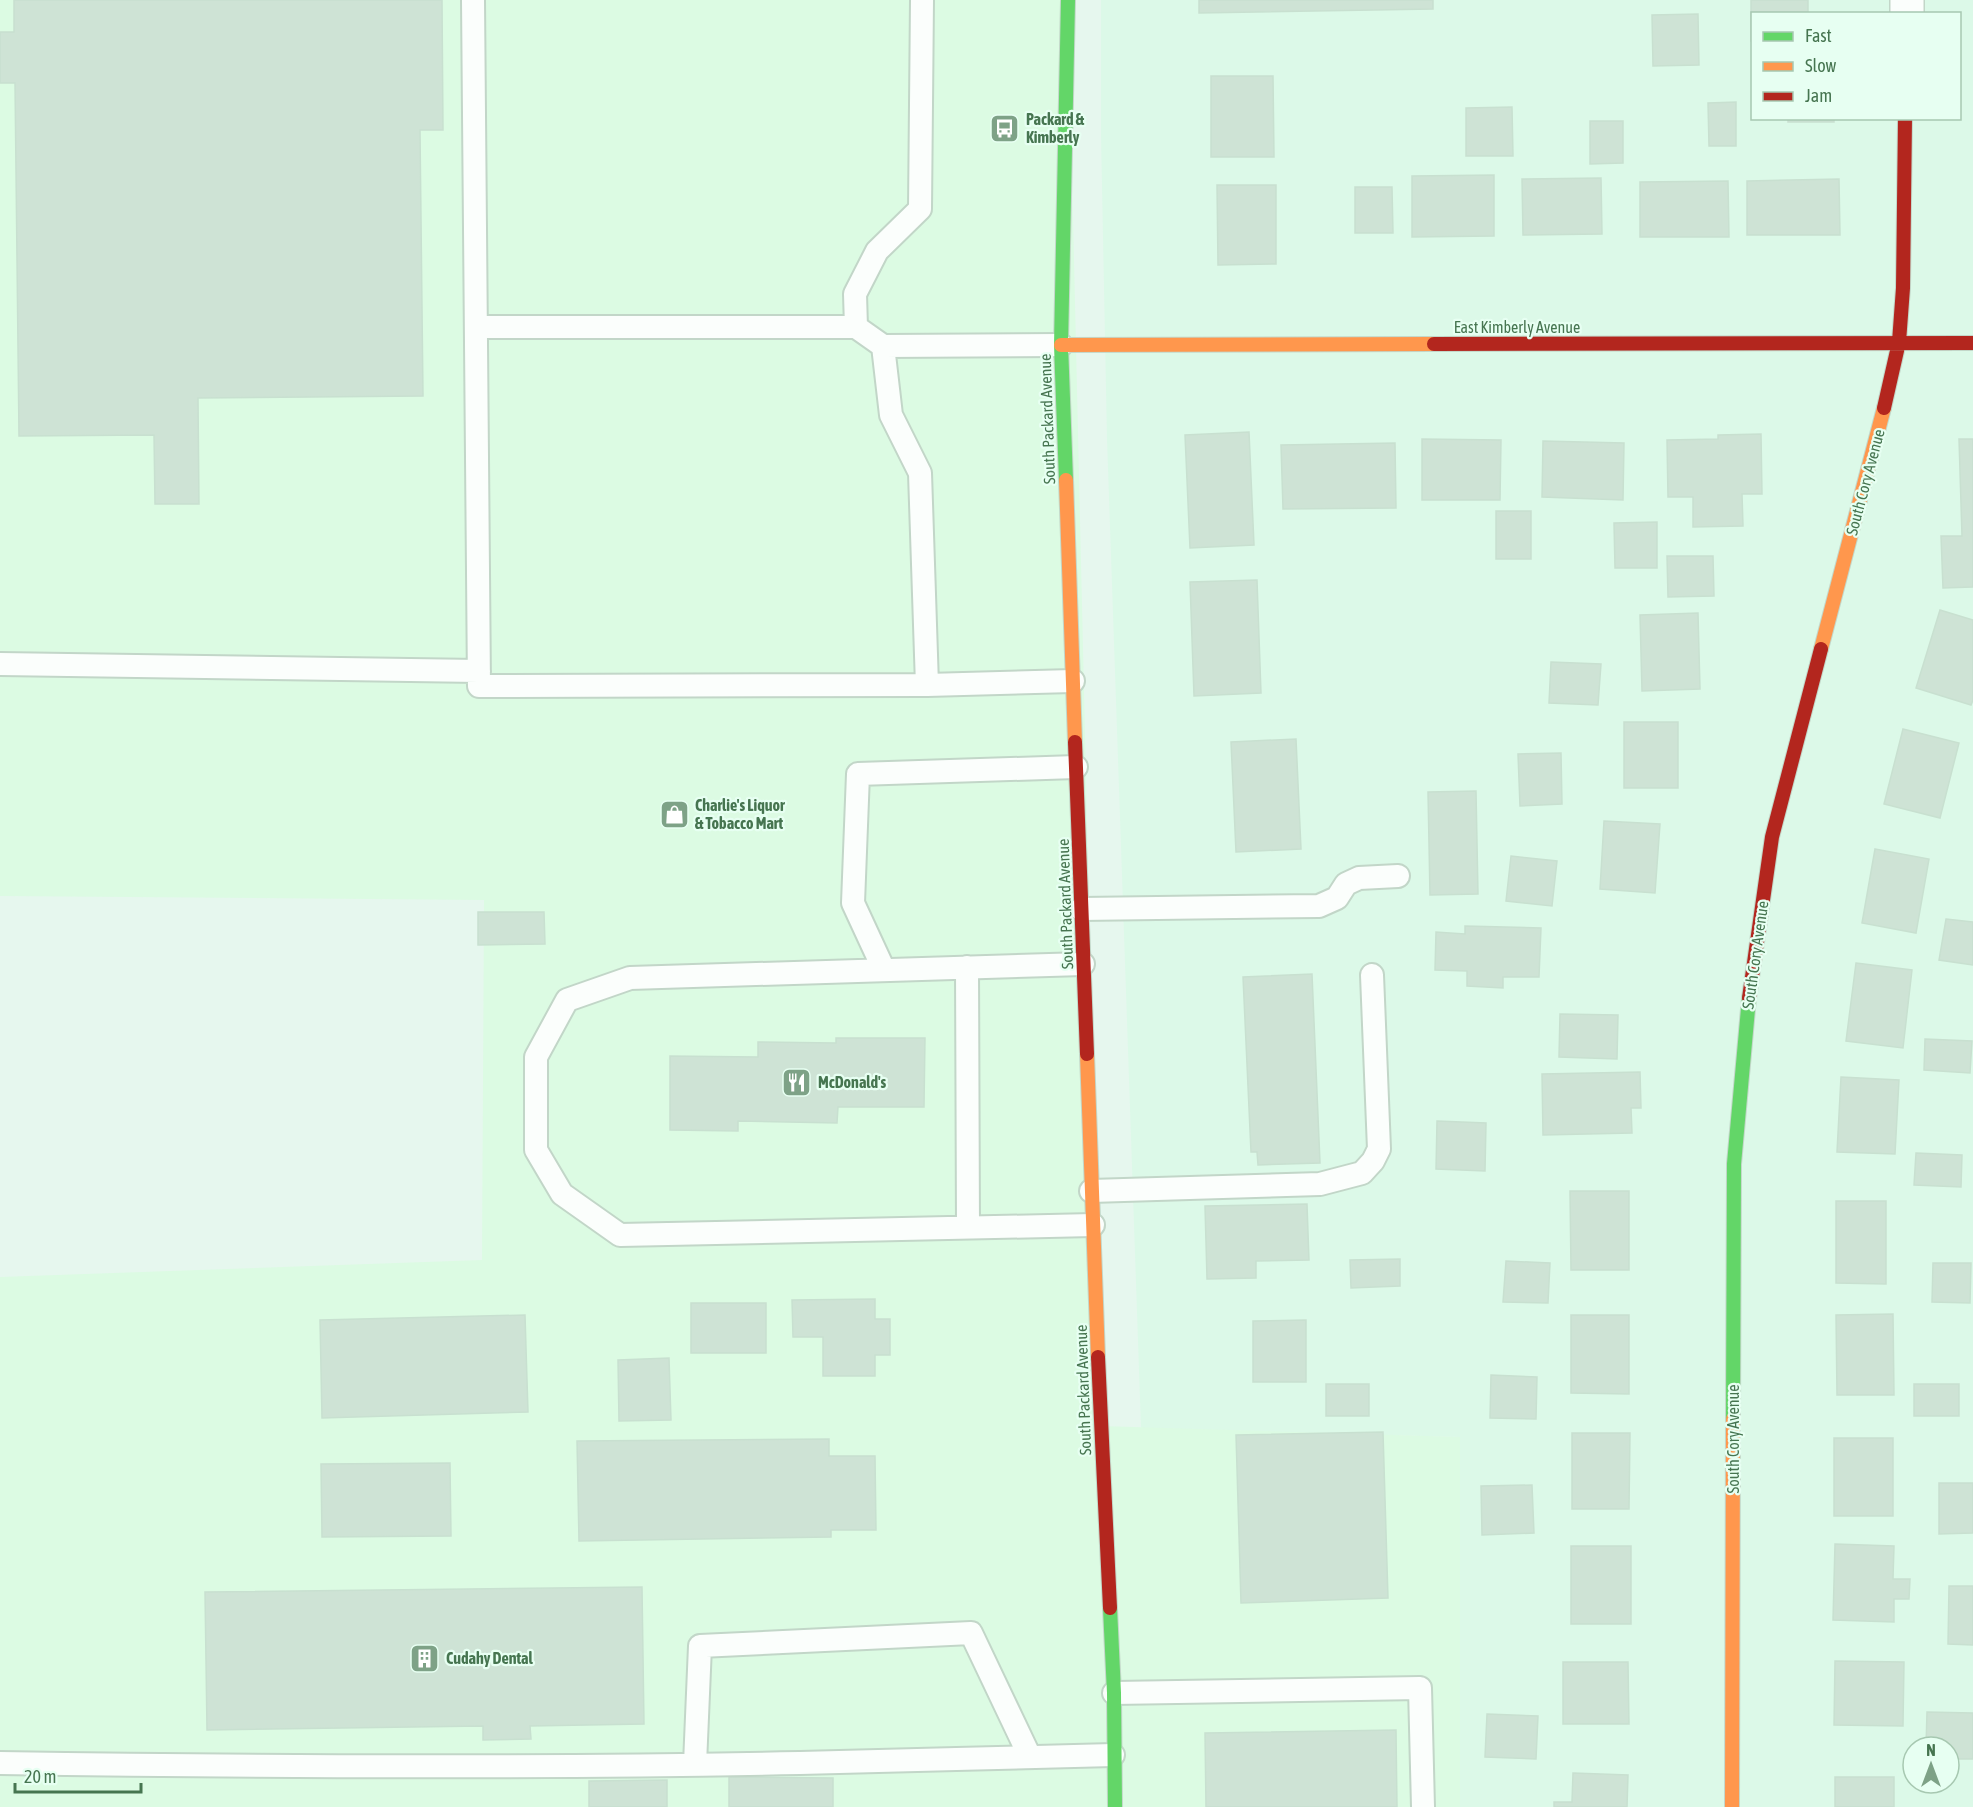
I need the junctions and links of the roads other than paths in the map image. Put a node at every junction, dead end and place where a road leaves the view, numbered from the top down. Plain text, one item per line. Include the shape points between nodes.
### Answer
1 (474, 0) edge
2 (922, 0) edge
3 (1068, 0) edge
4 (1905, 120) edge
5 (476, 327) junction
6 (856, 327) junction
7 (1899, 342) junction
8 (1973, 343) edge
9 (1061, 345) junction
10 (883, 346) junction
11 (0, 664) edge
12 (479, 671) junction
13 (1073, 681) junction
14 (927, 685) junction
15 (1076, 767) junction
16 (1398, 876) dead end
17 (1081, 909) junction
18 (1083, 964) junction
19 (967, 968) junction
20 (884, 970) junction
21 (1372, 975) dead end
22 (1092, 1191) junction
23 (1093, 1225) junction
24 (968, 1227) junction
25 (1114, 1693) junction
26 (1113, 1755) junction
27 (1030, 1757) junction
28 (0, 1763) edge
29 (696, 1764) junction
30 (1115, 1807) edge
31 (1423, 1807) edge
32 (1732, 1807) edge

1 - 5 lane
2 - 6 lane via 920,209 877,251 855,294
3 - 9 street, South Packard Avenue
4 - 7 street, South Cory Avenue
5 - 6 lane
5 - 12 lane
6 - 10 lane
7 - 8 street, East Kimberly Avenue
7 - 9 street, East Kimberly Avenue
7 - 32 street, South Cory Avenue via 1772,837 1750,983 1734,1164
9 - 10 lane
9 - 13 street, South Packard Avenue
10 - 14 lane via 891,415 920,473
11 - 12 lane
12 - 14 lane via 479,686
13 - 14 lane
13 - 15 street, South Packard Avenue
15 - 17 street, South Packard Avenue
15 - 20 lane via 858,774 854,903
16 - 17 lane via 1359,878 1346,884 1337,898 1319,906
17 - 18 street, South Packard Avenue
18 - 19 lane
18 - 22 street, South Packard Avenue
19 - 20 lane
19 - 24 lane
20 - 24 lane via 630,978 567,1000 536,1057 536,1150 562,1194 620,1235
21 - 22 lane via 1378,1149 1362,1173 1320,1184
22 - 23 street, South Packard Avenue
23 - 24 lane
23 - 25 street, South Packard Avenue
25 - 26 street, South Packard Avenue
25 - 31 lane via 1420,1688
26 - 27 lane
26 - 30 street, South Packard Avenue
27 - 29 lane
27 - 29 lane via 971,1633 700,1646
28 - 29 lane

